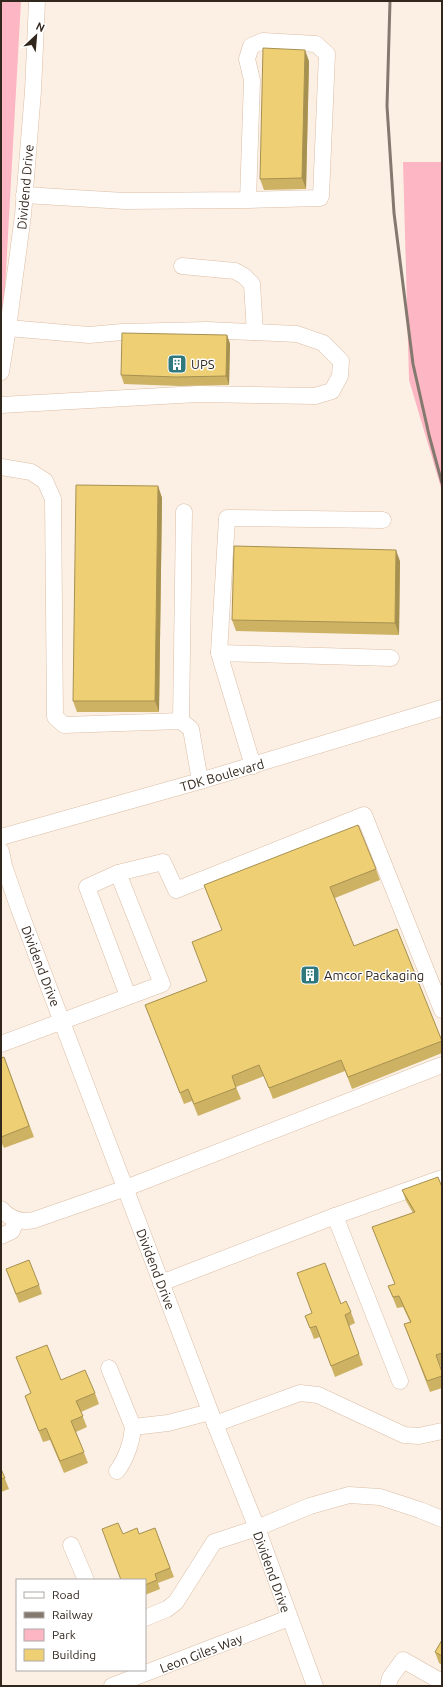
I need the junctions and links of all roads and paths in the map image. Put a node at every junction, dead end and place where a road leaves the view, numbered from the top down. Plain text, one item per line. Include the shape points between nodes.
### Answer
1 (37, 1) edge
2 (24, 195) junction
3 (248, 200) junction
4 (182, 266) dead end
5 (8, 328) junction
6 (255, 332) junction
7 (1, 372) edge
8 (1, 405) edge
9 (1, 467) edge
10 (184, 512) dead end
11 (382, 520) dead end
12 (219, 653) junction
13 (391, 658) dead end
14 (442, 708) edge
15 (182, 721) junction
16 (252, 766) junction
17 (200, 781) junction
18 (1, 837) edge
19 (1, 851) edge
20 (118, 873) junction
21 (128, 996) junction
22 (442, 1010) edge
23 (63, 1022) junction
24 (1, 1044) edge
25 (442, 1065) edge
26 (442, 1178) edge
27 (126, 1188) junction
28 (1, 1209) edge
29 (335, 1216) junction
30 (16, 1220) junction
31 (1, 1236) edge
32 (161, 1284) junction
33 (109, 1368) dead end
34 (400, 1381) dead end
35 (212, 1418) junction
36 (133, 1427) junction
37 (442, 1431) edge
38 (117, 1470) dead end
39 (442, 1519) edge
40 (256, 1528) junction
41 (71, 1545) dead end
42 (86, 1579) edge
43 (146, 1618) edge
44 (289, 1618) junction
45 (442, 1682) edge
46 (112, 1686) edge
47 (315, 1686) edge
48 (388, 1686) edge

1 - 2 street, Dividend Drive via 33,91
2 - 3 street via 125,201
2 - 5 street, Dividend Drive
3 - 3 street via 252,80 247,59 251,46 263,41 316,44 327,54 321,196
4 - 6 street via 235,271 244,276 252,284
5 - 6 street via 89,335 207,330
5 - 7 street, Dividend Drive
6 - 8 street via 297,334 323,343 341,361 340,376 332,392 314,396 198,394
9 - 15 street via 31,472 45,481 53,499 55,717 64,725
10 - 15 street
11 - 12 street via 227,518
12 - 13 street
12 - 16 street
14 - 16 street, TDK Boulevard
15 - 17 street via 191,728
16 - 17 street, TDK Boulevard
17 - 18 street, TDK Boulevard
19 - 23 street, Dividend Drive via 19,909
20 - 21 street via 87,887
20 - 21 street via 162,984
20 - 22 street via 163,862 176,890 364,815
21 - 23 street
23 - 24 street
23 - 27 street, Dividend Drive
25 - 27 street
26 - 29 street
27 - 30 street via 34,1220
27 - 32 street, Dividend Drive
28 - 30 street
29 - 32 street
29 - 34 street
30 - 31 street via 12,1231
32 - 35 street, Dividend Drive
33 - 36 street
35 - 36 street
35 - 37 street via 300,1393 318,1395 404,1435 419,1436
35 - 40 street, Dividend Drive
36 - 38 street via 127,1453
39 - 40 street via 380,1497 349,1495 310,1506
40 - 43 street via 214,1542 176,1602 168,1609
40 - 44 street, Dividend Drive
41 - 42 street
44 - 46 street, Leon Giles Way
44 - 47 street, Dividend Drive
45 - 48 street via 403,1660 390,1678

